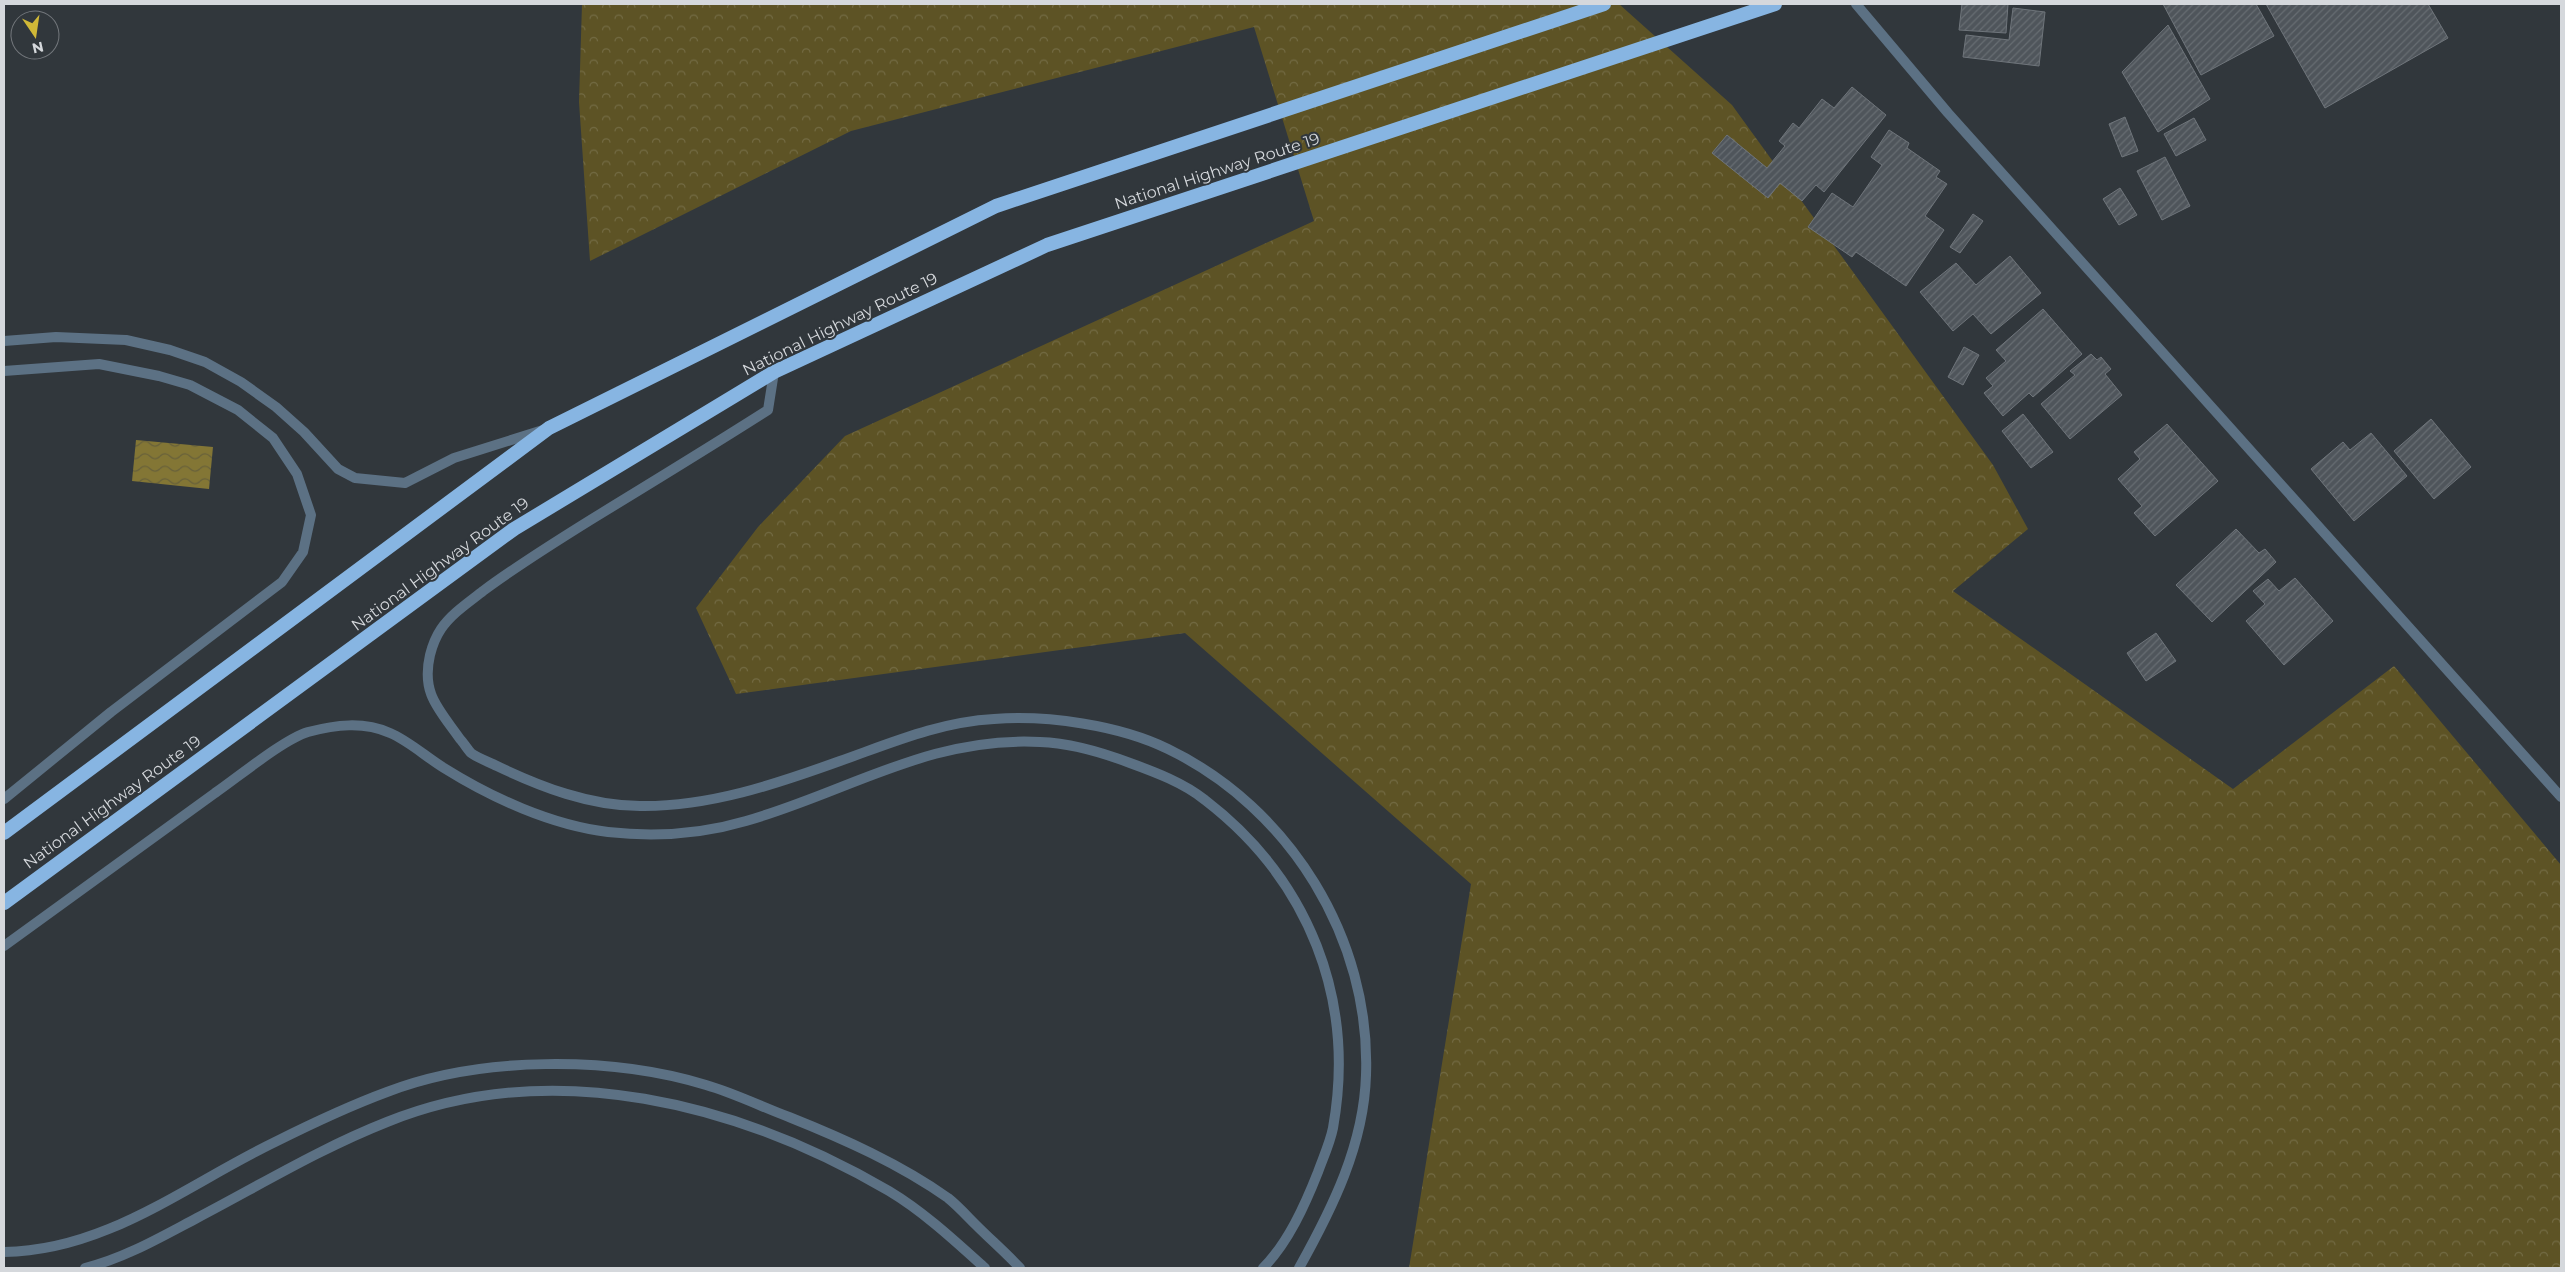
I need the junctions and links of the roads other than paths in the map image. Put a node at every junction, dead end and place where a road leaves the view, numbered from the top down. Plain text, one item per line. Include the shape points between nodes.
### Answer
1 (1604, 4) edge
2 (1775, 4) edge
3 (1856, 4) edge
4 (4, 341) edge
5 (4, 371) edge
6 (774, 372) junction
7 (550, 428) junction
8 (2561, 797) edge
9 (4, 799) edge
10 (4, 833) edge
11 (4, 903) edge
12 (4, 946) edge
13 (4, 1252) edge
14 (85, 1268) edge
15 (985, 1268) edge
16 (1020, 1268) edge
17 (1263, 1268) edge
18 (1299, 1268) edge

1 - 7 highway via 996,206
2 - 6 highway, National Highway Route 19 via 1047,245
3 - 8 street via 1955,121
4 - 7 street via 56,337 126,340 205,362 276,407 338,469 356,478 405,483 454,458
5 - 9 street via 99,364 190,385 238,410 273,438 297,474 311,515 303,552 282,582 111,712
6 - 11 highway, National Highway Route 19 via 514,529
6 - 18 street via 768,410 529,557 468,602 440,630 430,656 428,692 437,708 470,752 520,777 610,805 687,803 737,794 908,736 947,725 994,719 1044,718 1104,727 1166,748 1219,780 1267,819 1301,860 1328,905 1346,947 1364,1030 1366,1077 1356,1141 1331,1212
7 - 10 highway
12 - 17 street via 302,734 351,724 389,732 448,771 506,801 566,823 605,832 646,834 698,832 747,821 952,748 1041,742 1097,750 1152,771 1202,797 1244,834 1281,875 1303,914 1330,988 1339,1073 1332,1133 1307,1201 1272,1259
13 - 16 street via 31,1252 90,1238 154,1210 273,1143 388,1092 476,1071 534,1064 583,1064 652,1073 706,1085 856,1144 949,1199
14 - 15 street via 163,1236 329,1148 388,1121 450,1103 548,1090 590,1091 647,1100 715,1114 770,1133 890,1192 947,1233

